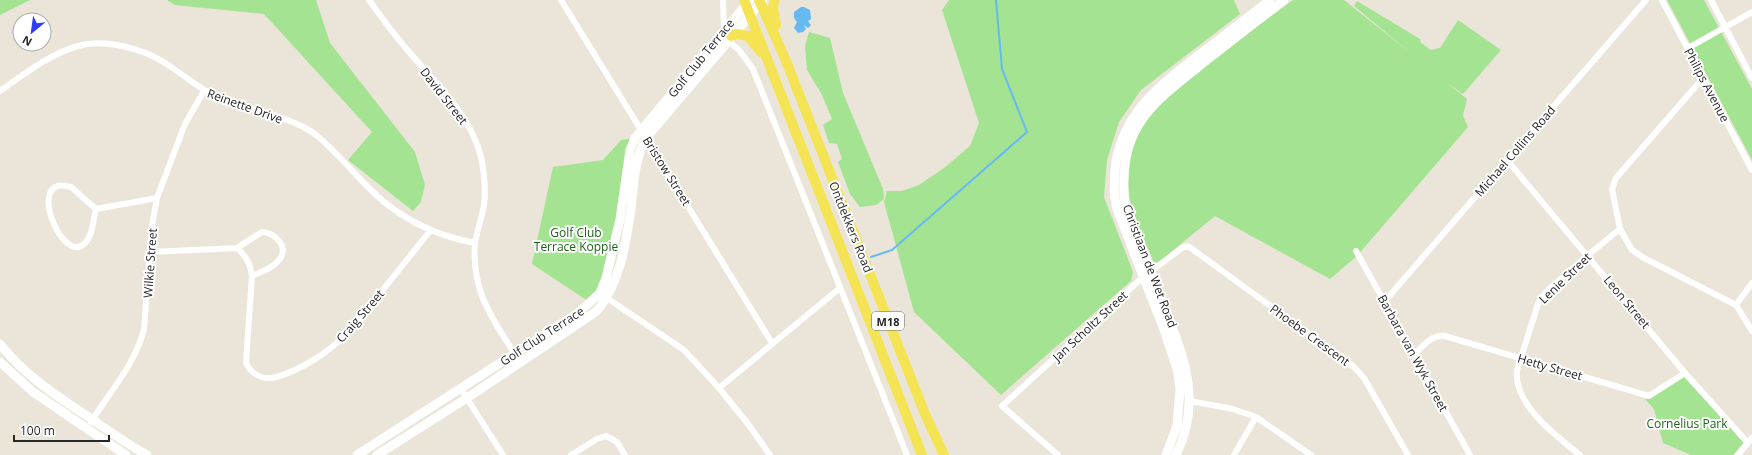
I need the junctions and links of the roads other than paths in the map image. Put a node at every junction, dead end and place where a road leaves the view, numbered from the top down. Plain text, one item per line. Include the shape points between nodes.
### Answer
1 (369, 0) edge
2 (561, 0) edge
3 (723, 0) edge
4 (774, 0) edge
5 (1284, 0) edge
6 (1646, 0) edge
7 (1662, 0) edge
8 (1711, 0) edge
9 (760, 1) edge
10 (1272, 2) edge
11 (748, 4) edge
12 (1752, 12) edge
13 (1725, 26) junction
14 (727, 36) junction
15 (1688, 48) junction
16 (786, 62) junction
17 (775, 74) junction
18 (1703, 78) junction
19 (1752, 78) edge
20 (0, 91) edge
21 (204, 91) junction
22 (644, 134) junction
23 (1507, 160) junction
24 (1752, 170) edge
25 (157, 198) junction
26 (96, 209) junction
27 (1620, 230) junction
28 (430, 231) junction
29 (475, 243) junction
30 (237, 248) junction
31 (1181, 249) joint
32 (1356, 251) dead end
33 (151, 252) junction
34 (1588, 256) junction
35 (1147, 275) junction
36 (252, 276) junction
37 (1752, 283) edge
38 (840, 288) junction
39 (603, 295) junction
40 (1384, 302) junction
41 (1736, 305) junction
42 (1752, 331) edge
43 (772, 343) junction
44 (0, 345) edge
45 (515, 354) junction
46 (1414, 355) junction
47 (1520, 358) junction
48 (0, 362) edge
49 (520, 362) junction
50 (1686, 373) junction
51 (719, 388) junction
52 (461, 389) junction
53 (467, 398) junction
54 (1190, 401) junction
55 (1256, 417) junction
56 (92, 420) junction
57 (86, 429) junction
58 (1750, 441) edge
59 (372, 445) junction
60 (130, 453) edge
61 (147, 455) edge
62 (357, 455) edge
63 (378, 455) edge
64 (503, 455) edge
65 (571, 455) edge
66 (626, 455) edge
67 (770, 455) edge
68 (907, 455) edge
69 (922, 455) edge
70 (944, 455) edge
71 (1058, 455) edge
72 (1166, 455) edge
73 (1176, 455) edge
74 (1234, 455) edge
75 (1311, 455) edge
76 (1408, 455) edge
77 (1470, 455) edge
78 (1580, 455) edge
79 (1738, 455) edge

1 - 29 street, David Street via 467,122 476,141 481,157 485,190
2 - 22 street, Bristow Street
3 - 14 street
4 - 16 main road via 773,16
5 - 10 street, Christiaan de Wet Road
6 - 23 street, Michael Collins Road
7 - 15 street, Philips Avenue
8 - 13 street
9 - 11 street, Golf Club Terrace
9 - 16 main road, Ontdekkers Road / M18
10 - 35 street, Christiaan de Wet Road via 1153,92 1132,118 1124,134 1114,171 1115,201 1122,224
11 - 14 street, Golf Club Terrace
11 - 17 main road, Ontdekkers Road / M18
12 - 13 street
13 - 15 street
13 - 19 street
14 - 17 main road via 745,34
14 - 22 street, Golf Club Terrace
14 - 38 street via 753,69
15 - 18 street, Philips Avenue
16 - 70 main road, Ontdekkers Road / M18 via 925,414
17 - 69 main road, Ontdekkers Road / M18
18 - 24 street, Philips Avenue
18 - 27 street via 1614,181 1612,189
20 - 21 street, Reinette Drive via 50,58 79,45 94,44 122,46 150,54
21 - 25 street, Wilkie Street via 185,124
21 - 28 street, Reinette Drive via 223,100 297,124 315,134 387,204 415,224
22 - 39 street, Golf Club Terrace via 635,138 630,150 620,219
22 - 43 street, Bristow Street
23 - 34 street, Leon Street
23 - 40 street, Michael Collins Road
25 - 26 street
25 - 33 street, Wilkie Street
26 - 26 street via 75,189 66,185 52,190 47,201 63,240 74,247 84,244 89,237
27 - 34 street, Lenie Street
27 - 41 street via 1627,244 1638,254
28 - 29 street, Reinette Drive
28 - 36 street, Craig Street via 340,342 307,364 276,377 261,377 254,374 246,362
29 - 45 street, David Street via 478,289 489,313
30 - 33 street
30 - 36 street, Craig Street via 247,258
30 - 36 street via 262,232 278,237 282,248 280,259
31 - 35 street, Jan Scholtz Street
31 - 76 street, Phoebe Crescent via 1185,246 1190,247 1353,366 1364,378
32 - 40 street, Barbara van Wyk Street
33 - 56 street, Wilkie Street via 144,329 140,345 122,378
34 - 47 street, Lenie Street via 1539,301
34 - 50 street, Leon Street
35 - 54 street, Christiaan de Wet Road via 1184,359
35 - 71 street, Jan Scholtz Street via 1002,406
35 - 72 street, Christiaan de Wet Road via 1178,372 1180,389 1177,426
37 - 41 street
38 - 43 street
38 - 68 street
39 - 45 street, Golf Club Terrace
39 - 49 street, Golf Club Terrace via 597,310 590,317
39 - 51 street via 684,350
40 - 46 street, Barbara van Wyk Street
41 - 42 street
43 - 51 street
44 - 56 street via 28,375
45 - 49 street, David Street
45 - 52 street, Golf Club Terrace
46 - 47 street, Hetty Street via 1433,338 1441,336
46 - 77 street, Barbara van Wyk Street
47 - 50 street, Hetty Street via 1649,396
47 - 78 street, Lenie Street via 1516,374 1517,383 1531,410 1550,431
48 - 57 street via 33,392
49 - 53 street, Golf Club Terrace
50 - 58 street, Leon Street
51 - 67 street
52 - 53 street
52 - 59 street, Golf Club Terrace
53 - 63 street, Golf Club Terrace
53 - 64 street
54 - 55 street via 1233,409
54 - 73 street, Christiaan de Wet Road via 1186,426
55 - 74 street
55 - 75 street
56 - 57 street, Wilkie Street
56 - 60 street
57 - 60 street
58 - 79 street
59 - 62 street, Golf Club Terrace
59 - 63 street
60 - 61 street
65 - 66 street via 596,439 606,436 617,442

